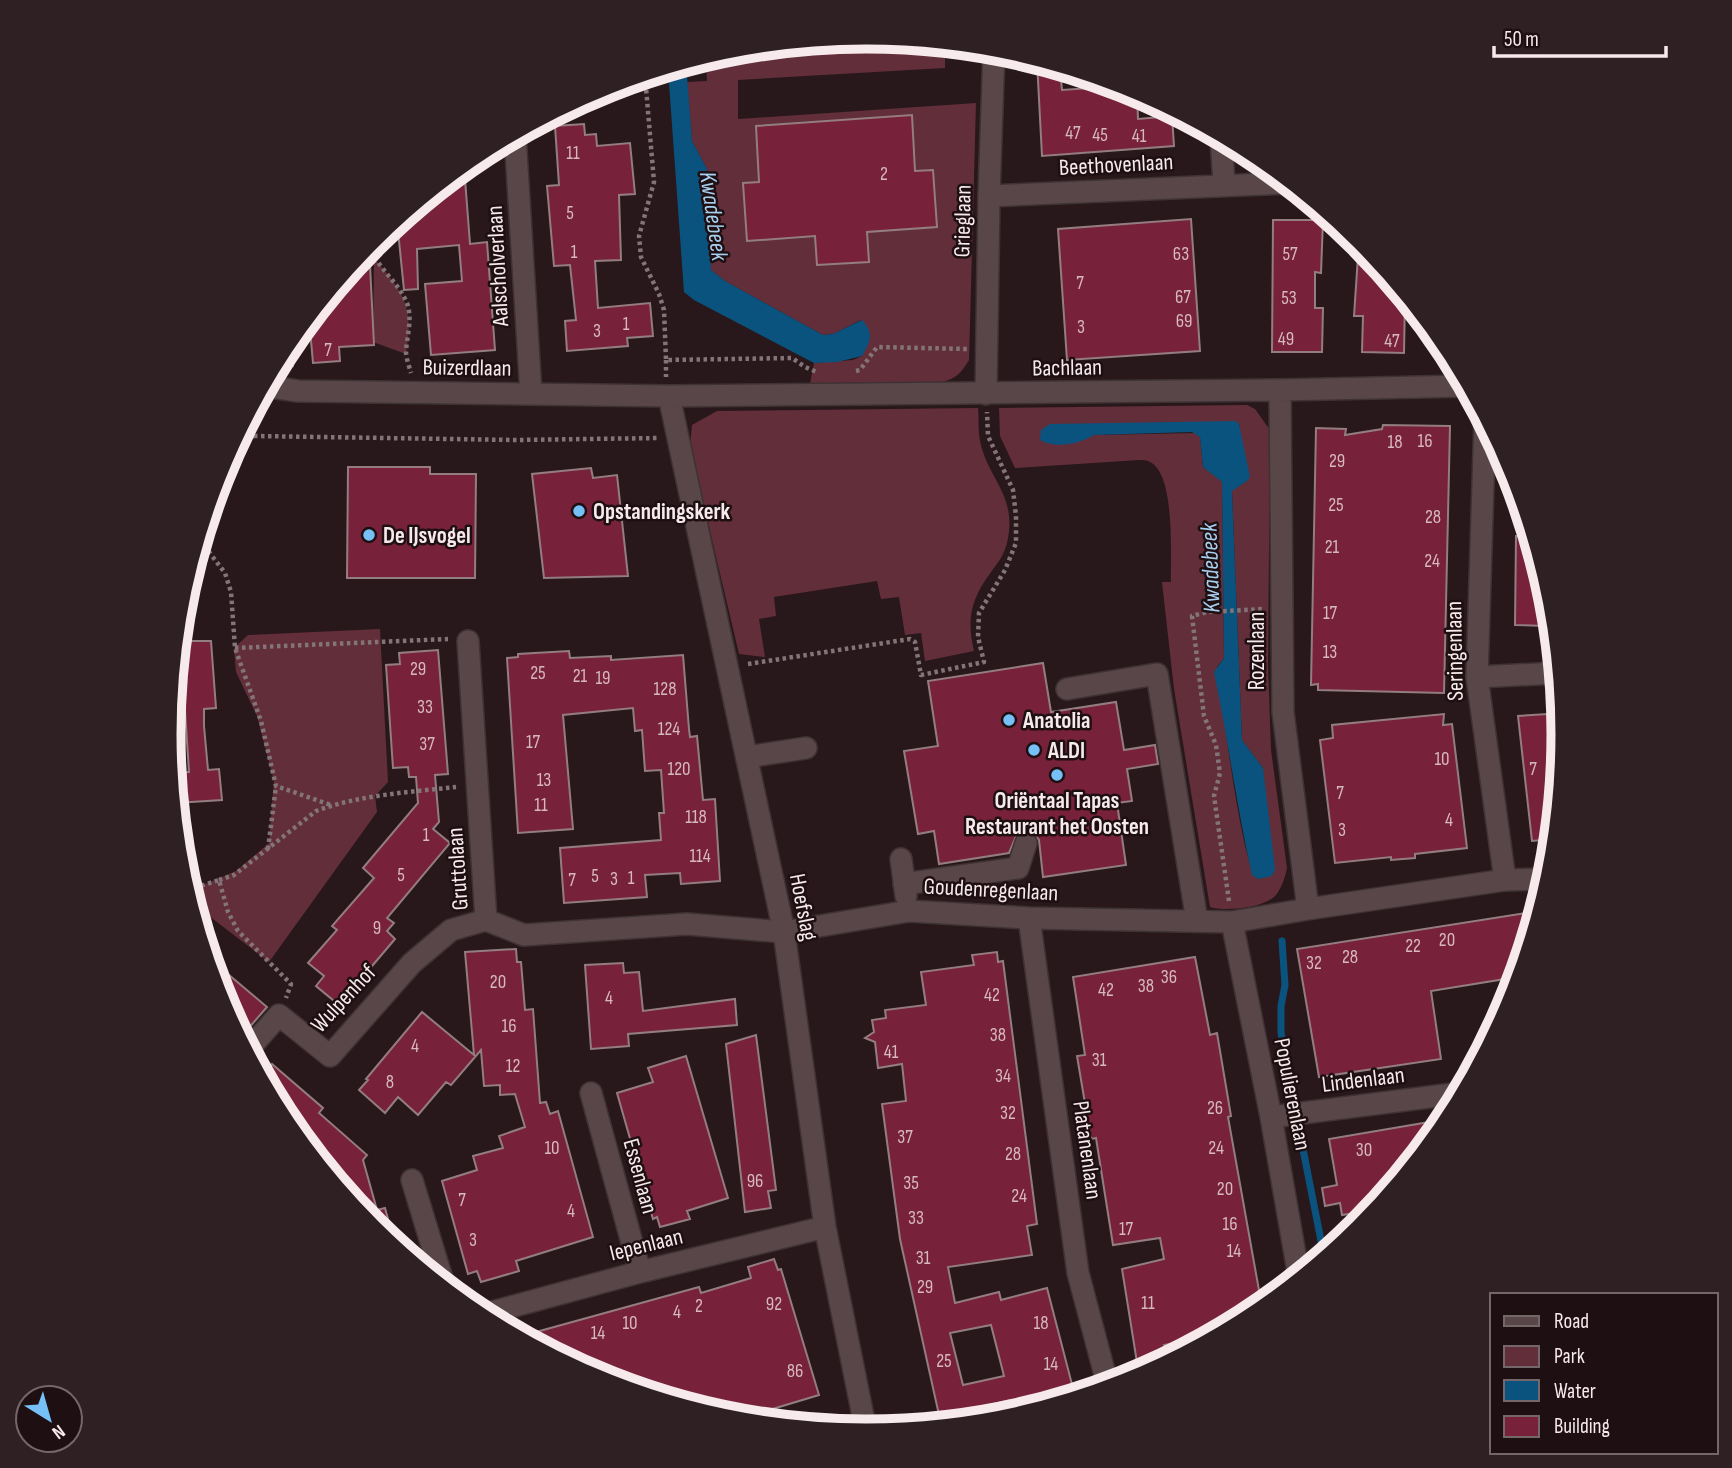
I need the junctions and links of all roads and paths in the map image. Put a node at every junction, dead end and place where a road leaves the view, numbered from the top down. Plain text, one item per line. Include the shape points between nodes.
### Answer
1 (994, 61) edge
2 (646, 85) edge
3 (516, 145) edge
4 (1222, 149) edge
5 (1273, 183) edge
6 (1224, 184) junction
7 (989, 196) junction
8 (374, 258) edge
9 (986, 349) junction
10 (290, 363) edge
11 (850, 372) dead end
12 (294, 374) dead end
13 (399, 377) dead end
14 (830, 377) dead end
15 (1456, 386) edge
16 (276, 387) edge
17 (1280, 390) junction
18 (531, 394) junction
19 (986, 394) junction
20 (669, 396) junction
21 (253, 428) edge
22 (254, 436) junction
23 (249, 437) edge
24 (678, 438) junction
25 (1484, 440) edge
26 (207, 548) edge
27 (1267, 608) dead end
28 (468, 641) joint
29 (235, 648) junction
30 (727, 667) junction
31 (1548, 673) edge
32 (1477, 677) junction
33 (1067, 689) dead end
34 (806, 748) dead end
35 (747, 757) junction
36 (477, 785) junction
37 (276, 786) junction
38 (331, 805) junction
39 (1026, 842) dead end
40 (268, 849) junction
41 (901, 859) dead end
42 (1535, 879) edge
43 (219, 880) junction
44 (1505, 880) junction
45 (904, 884) junction
46 (198, 887) edge
47 (1308, 909) junction
48 (909, 911) junction
49 (1029, 918) junction
50 (486, 920) junction
51 (1197, 921) junction
52 (1232, 922) junction
53 (783, 932) junction
54 (279, 1015) junction
55 (255, 1042) edge
56 (591, 1093) dead end
57 (1448, 1095) edge
58 (1271, 1117) junction
59 (412, 1180) dead end
60 (825, 1227) junction
61 (1297, 1266) edge
62 (438, 1268) edge
63 (640, 1272) junction
64 (496, 1311) edge
65 (1105, 1376) edge
66 (862, 1419) edge

1 - 7 street, Grieglaan
2 - 14 path via 654,182 639,236 641,257 664,310 666,360 792,358
3 - 18 street, Aalscholverlaan
4 - 6 street
5 - 6 street, Beethovenlaan
6 - 7 street, Beethovenlaan
7 - 9 street, Grieglaan
8 - 13 path via 408,306 406,354 412,377
9 - 11 path via 877,347 860,370
9 - 19 street, Grieglaan
10 - 12 path
15 - 17 street, Bachlaan
16 - 18 street, Buizerdlaan via 298,391
17 - 19 street, Bachlaan
17 - 47 street, Rozenlaan via 1283,712
18 - 20 street, Buizerdlaan
19 - 20 street, Bachlaan
19 - 30 path via 988,436 1013,490 1016,543 979,613 984,662 921,675 915,642 910,639
20 - 24 street, Hoefslag
21 - 22 path
22 - 23 path
22 - 24 path
24 - 30 street, Hoefslag
25 - 32 street, Seringenlaan
26 - 29 path via 225,573 231,592
27 - 52 path via 1192,616 1197,678 1220,773 1214,796
28 - 29 path
28 - 36 street, Gruttolaan
29 - 37 path via 261,721
30 - 35 street, Hoefslag
31 - 32 street
32 - 44 street, Seringenlaan
33 - 51 street via 1157,674
34 - 35 street
35 - 53 street, Hoefslag
36 - 38 path
36 - 50 street, Gruttolaan
37 - 38 path
37 - 40 path
38 - 40 path via 316,811
39 - 45 street via 1018,868
40 - 43 path via 234,875
41 - 45 street
42 - 44 street, Goudenregenlaan
43 - 46 path
43 - 54 path via 238,931 291,984
44 - 47 street, Goudenregenlaan
45 - 48 street
47 - 52 street, Goudenregenlaan
48 - 49 street, Goudenregenlaan
48 - 53 street, Goudenregenlaan
49 - 51 street, Goudenregenlaan
49 - 65 street, Platanenlaan via 1078,1273
50 - 53 street, Gruttolaan via 524,934 687,924
50 - 54 street, Wulpenhof via 451,930 412,962 330,1056
51 - 52 street, Goudenregenlaan
52 - 58 street, Populierenlaan
53 - 60 street, Hoefslag
54 - 55 street, Wulpenhof
56 - 63 street, Essenlaan
57 - 58 street, Lindenlaan
58 - 61 street, Populierenlaan
59 - 62 street
60 - 63 street, Iepenlaan
60 - 66 street, Hoefslag
63 - 64 street, Iepenlaan

